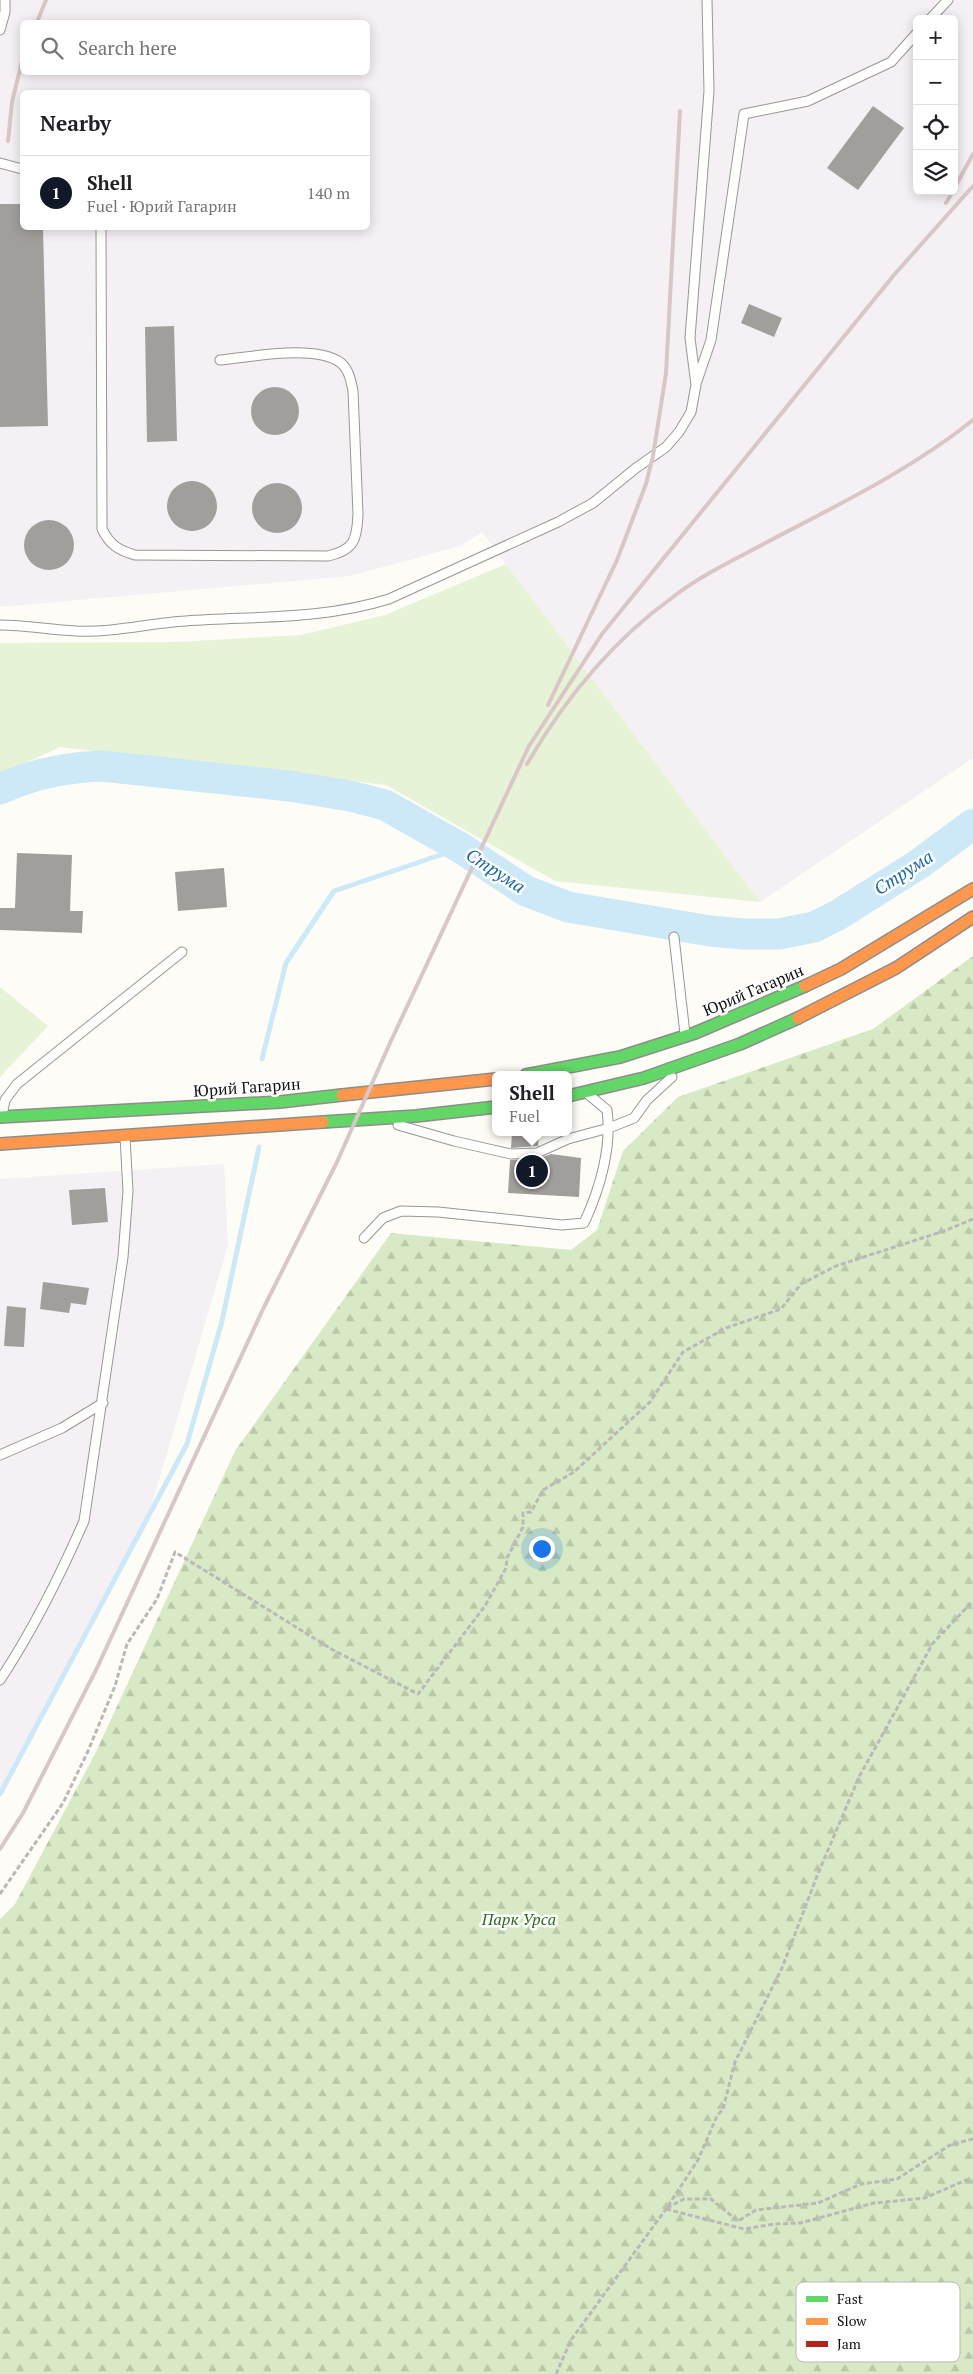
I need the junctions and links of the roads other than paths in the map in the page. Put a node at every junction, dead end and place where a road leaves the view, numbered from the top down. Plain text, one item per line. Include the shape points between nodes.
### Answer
1 (5, 0) edge
2 (707, 0) edge
3 (948, 0) edge
4 (934, 15) edge
5 (0, 30) edge
6 (913, 38) edge
7 (0, 163) edge
8 (20, 168) edge
9 (101, 230) edge
10 (220, 360) dead end
11 (696, 385) junction
12 (0, 625) edge
13 (973, 889) edge
14 (973, 917) edge
15 (674, 937) dead end
16 (182, 952) dead end
17 (686, 1035) junction
18 (686, 1063) junction
19 (547, 1071) edge
20 (492, 1079) edge
21 (584, 1092) junction
22 (572, 1095) edge
23 (492, 1107) edge
24 (1, 1117) edge
25 (376, 1118) junction
26 (609, 1128) junction
27 (124, 1136) junction
28 (0, 1144) edge
29 (364, 1238) dead end
30 (103, 1403) junction
31 (0, 1454) edge
32 (0, 1680) edge

1 - 5 lane
2 - 11 lane via 709,91 690,338
3 - 4 lane
6 - 11 lane via 891,62 808,101 744,114 711,340
7 - 8 lane
9 - 10 lane via 102,529 109,541 118,550 135,555 328,556 343,552 353,543 358,514 353,391 346,370 328,356 312,353
11 - 12 lane via 691,412 679,432 593,504 389,599 328,614 183,621 101,631
13 - 17 street, Юрий Гагарин via 841,969
14 - 18 street via 896,968 817,1010 740,1044
15 - 17 lane
16 - 24 lane via 17,1084 5,1100
17 - 19 street, Юрий Гагарин via 620,1057
18 - 21 street via 644,1078
18 - 26 lane via 647,1100 634,1118
20 - 24 street, Юрий Гагарин via 280,1102
21 - 22 street
21 - 26 lane via 606,1110
23 - 25 street
25 - 26 lane via 445,1139 511,1154 537,1153 568,1139
25 - 27 street
26 - 29 lane via 594,1202 584,1223 562,1225 402,1211 383,1218
27 - 28 street
27 - 30 lane via 128,1191 123,1257
30 - 31 lane via 62,1428
30 - 32 lane via 84,1521 23,1645

